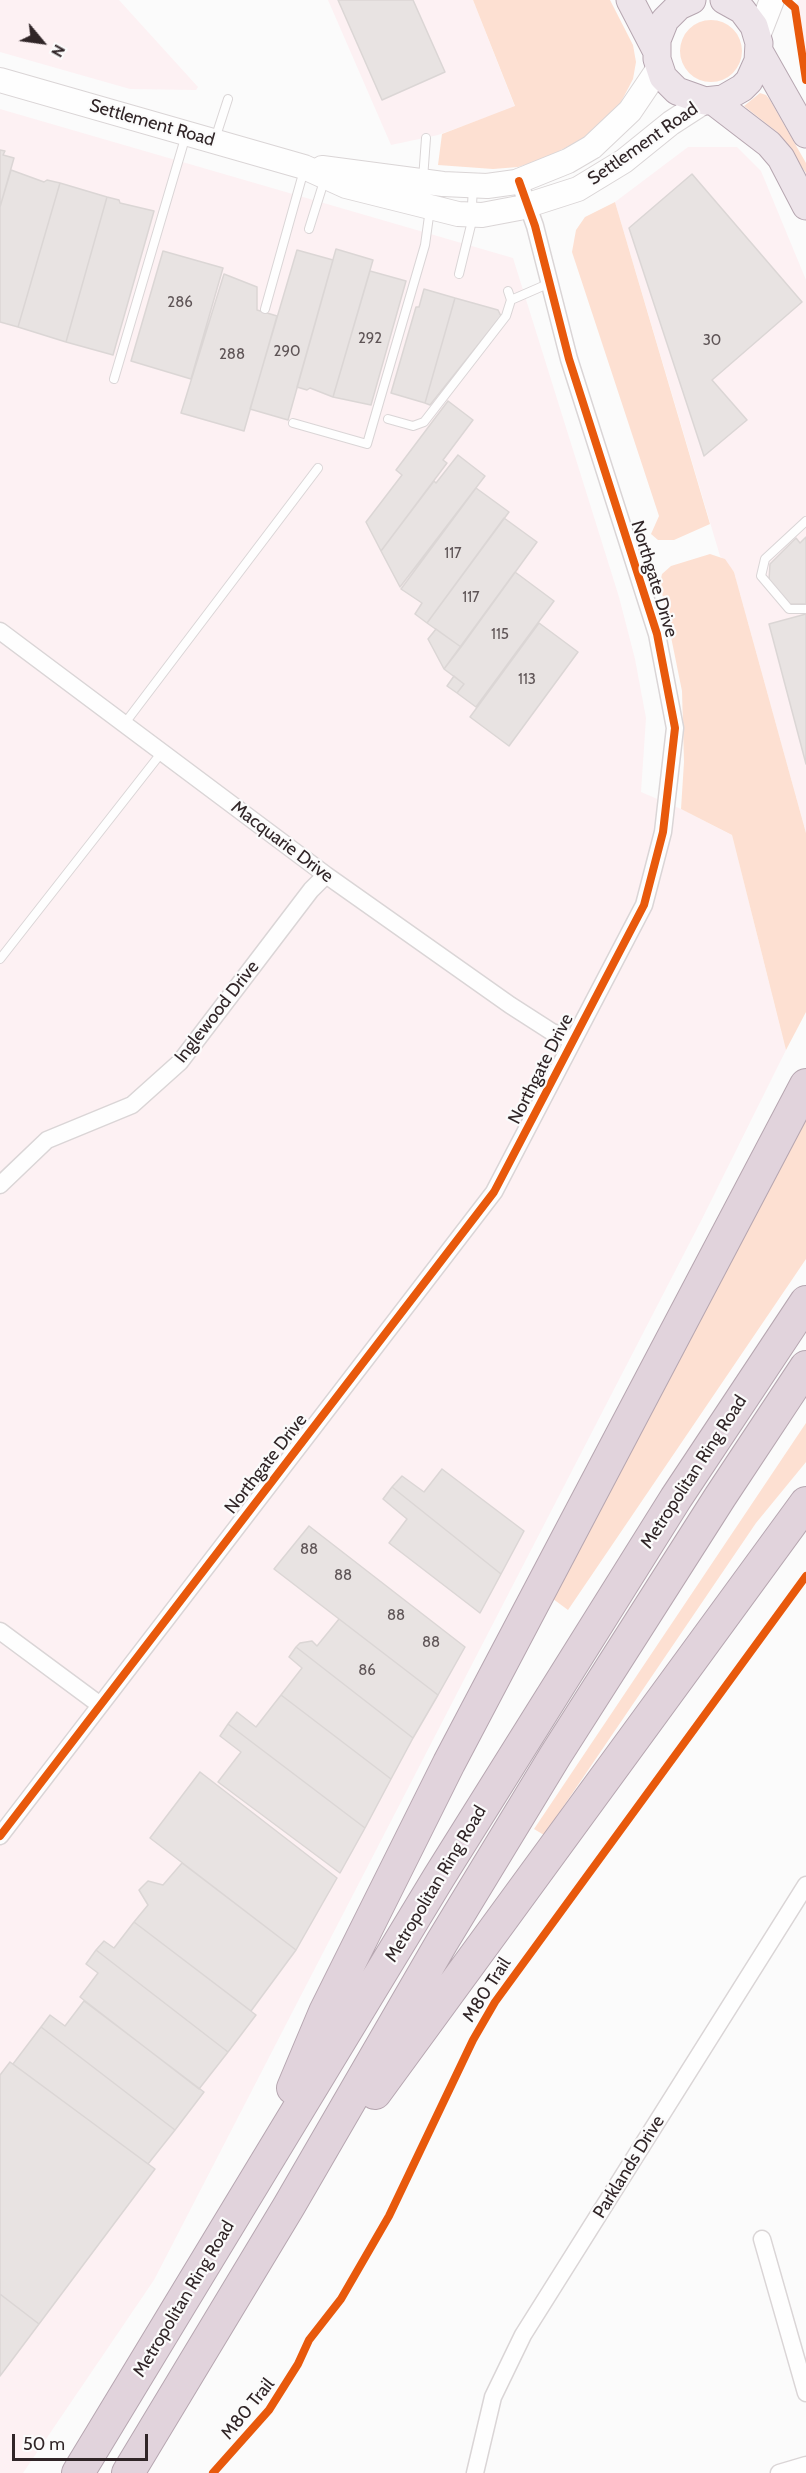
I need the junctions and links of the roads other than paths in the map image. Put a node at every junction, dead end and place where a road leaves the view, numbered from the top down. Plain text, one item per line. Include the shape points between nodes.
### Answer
1 (630, 0) edge
2 (693, 0) edge
3 (724, 0) edge
4 (772, 0) edge
5 (758, 43) junction
6 (657, 59) junction
7 (0, 80) edge
8 (228, 99) dead end
9 (709, 101) junction
10 (187, 133) junction
11 (806, 134) edge
12 (426, 138) dead end
13 (214, 141) junction
14 (319, 171) junction
15 (519, 181) junction
16 (473, 186) junction
17 (427, 195) junction
18 (529, 205) junction
19 (806, 206) edge
20 (309, 229) dead end
21 (459, 274) dead end
22 (550, 283) junction
23 (508, 291) dead end
24 (511, 300) junction
25 (265, 309) dead end
26 (114, 379) dead end
27 (388, 419) dead end
28 (293, 423) dead end
29 (318, 468) dead end
30 (806, 521) edge
31 (806, 609) edge
32 (0, 631) edge
33 (125, 723) junction
34 (162, 752) junction
35 (326, 875) junction
36 (0, 959) edge
37 (573, 1040) junction
38 (806, 1085) edge
39 (0, 1185) edge
40 (806, 1302) edge
41 (806, 1367) edge
42 (806, 1503) edge
43 (0, 1631) edge
44 (99, 1705) junction
45 (0, 1836) edge
46 (806, 1885) edge
47 (246, 2198) junction
48 (289, 2206) junction
49 (762, 2240) dead end
50 (806, 2393) edge
51 (806, 2465) edge
52 (478, 2469) edge
53 (78, 2473) edge
54 (128, 2473) edge
55 (779, 2473) edge

1 - 6 main road
2 - 6 main road via 679,6 664,20 659,30
3 - 5 main road via 742,10 754,26
4 - 5 main road
5 - 9 main road via 758,61 749,81 733,95
5 - 11 main road
6 - 9 main road via 677,92
6 - 15 main road, Settlement Road via 630,111 592,147
7 - 10 main road, Settlement Road
8 - 13 lane
9 - 18 main road, Settlement Road via 578,189
9 - 19 main road via 769,144 781,158
10 - 13 main road, Settlement Road
10 - 26 lane
12 - 17 lane
13 - 14 main road, Settlement Road
14 - 17 main road, Settlement Road
14 - 20 lane
14 - 25 lane
15 - 16 main road, Settlement Road
15 - 18 street, Northgate Drive
16 - 17 main road, Settlement Road
16 - 21 lane via 471,225
17 - 18 main road, Settlement Road via 482,215
17 - 28 lane via 425,244 367,444
18 - 22 street, Northgate Drive
22 - 24 lane
22 - 37 street, Northgate Drive via 569,358 657,634 675,728 663,831 644,905
23 - 24 lane
24 - 27 lane via 502,322 424,422 413,426
29 - 33 lane
30 - 31 lane via 765,560 761,576 789,609
32 - 33 street, Macquarie Drive
33 - 34 street, Macquarie Drive
34 - 35 street, Macquarie Drive
34 - 36 lane
35 - 37 street, Macquarie Drive via 510,1005 552,1032
35 - 39 street, Inglewood Drive via 180,1062 132,1105 46,1140
37 - 44 street, Northgate Drive via 494,1192
38 - 47 highway via 444,1774 325,2012
40 - 47 highway, Metropolitan Ring Road via 556,1688
41 - 48 highway, Metropolitan Ring Road via 555,1756
42 - 48 highway
43 - 44 street
44 - 45 street, Northgate Drive
46 - 52 street, Parklands Drive via 523,2335 493,2397
47 - 53 highway, Metropolitan Ring Road
48 - 54 highway, Metropolitan Ring Road
49 - 50 street
51 - 55 street

